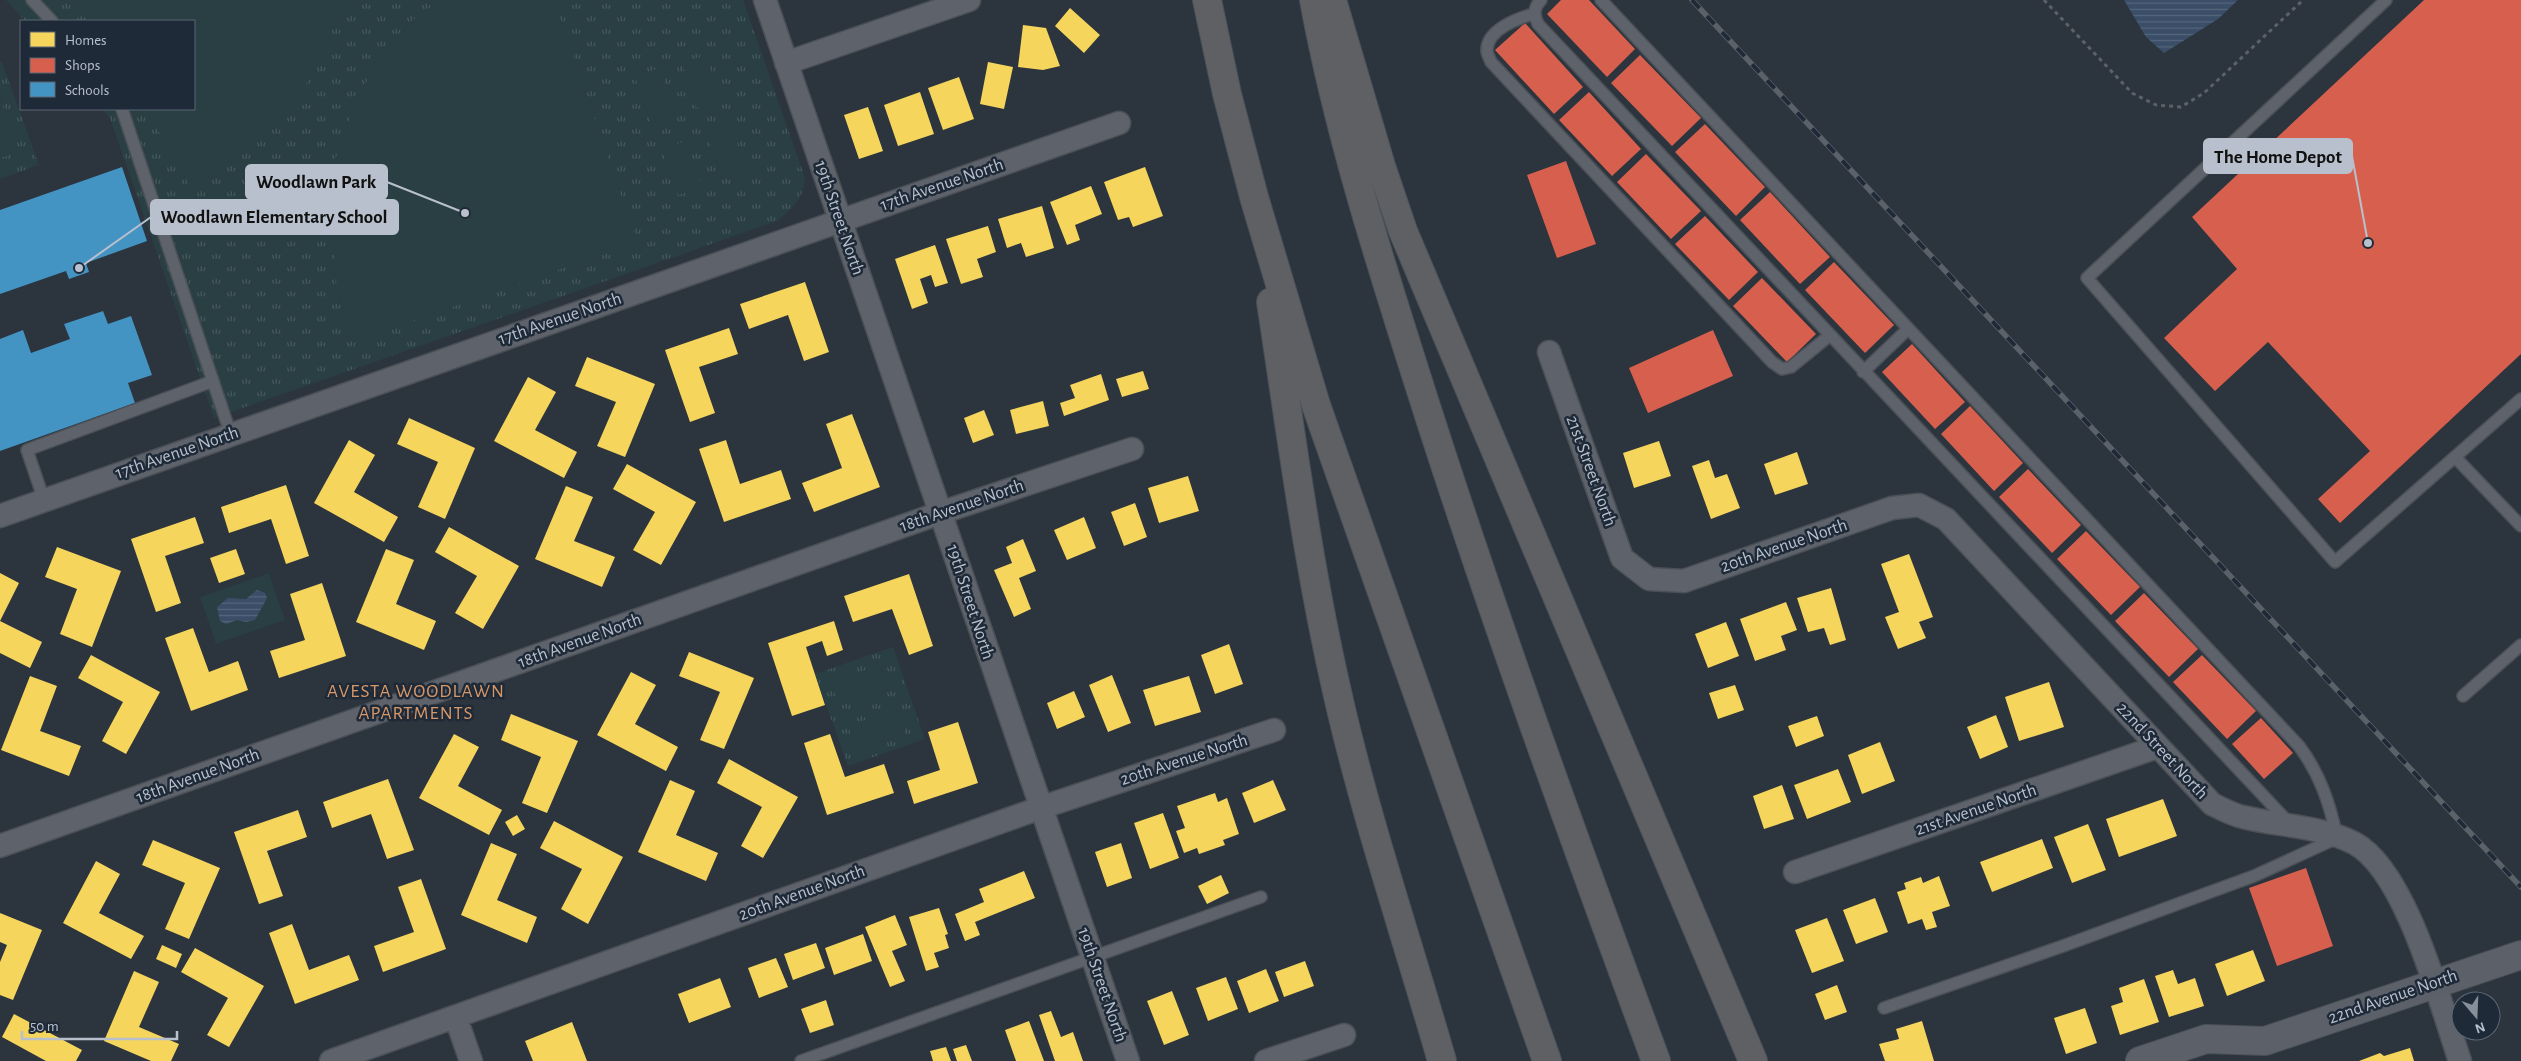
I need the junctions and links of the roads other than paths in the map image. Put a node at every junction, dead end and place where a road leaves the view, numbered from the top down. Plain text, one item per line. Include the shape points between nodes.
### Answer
1 (32, 0) edge
2 (765, 0) edge
3 (969, 0) edge
4 (1207, 0) edge
5 (1314, 0) edge
6 (1332, 0) edge
7 (1541, 0) edge
8 (1601, 0) edge
9 (2386, 0) edge
10 (1534, 14) junction
11 (51, 20) edge
12 (786, 63) junction
13 (122, 110) edge
14 (1119, 123) dead end
15 (1254, 197) junction
16 (840, 221) junction
17 (1908, 329) junction
18 (1829, 336) junction
19 (1549, 352) dead end
20 (1863, 372) junction
21 (213, 381) junction
22 (2521, 399) edge
23 (231, 435) junction
24 (1132, 449) dead end
25 (2455, 457) junction
26 (44, 500) junction
27 (1919, 505) joint
28 (940, 512) junction
29 (0, 516) edge
30 (2521, 526) edge
31 (1649, 579) joint
32 (2521, 645) edge
33 (2463, 696) dead end
34 (1274, 730) dead end
35 (2157, 747) junction
36 (1040, 808) junction
37 (2292, 827) junction
38 (2337, 838) junction
39 (0, 846) edge
40 (1795, 872) dead end
41 (1261, 897) dead end
42 (2521, 955) edge
43 (1092, 957) junction
44 (2433, 984) junction
45 (1884, 1008) dead end
46 (456, 1018) junction
47 (1344, 1035) dead end
48 (2265, 1041) junction
49 (1753, 1060) edge
50 (331, 1061) edge
51 (471, 1061) edge
52 (801, 1061) edge
53 (1128, 1061) edge
54 (1266, 1061) edge
55 (1442, 1061) edge
56 (1547, 1061) edge
57 (1656, 1061) edge
58 (2140, 1061) edge
59 (2243, 1061) edge
60 (2460, 1061) edge

1 - 11 lane
2 - 12 street, 19th Street North
3 - 12 street
4 - 15 highway
5 - 57 highway via 1344,136 1456,499 1563,810
6 - 49 highway via 1403,231
7 - 10 lane
8 - 17 lane
9 - 25 lane via 2087,278 2335,562
10 - 18 lane via 1538,24
10 - 18 lane via 1501,28 1490,41 1487,52 1491,62 1772,362 1782,369 1790,367
12 - 16 street, 19th Street North
13 - 21 lane
14 - 16 street, 17th Avenue North
15 - 55 highway via 1314,580 1338,695 1362,798
15 - 56 highway via 1316,405
16 - 23 street, 17th Avenue North
16 - 28 street, 19th Street North
17 - 20 lane
17 - 38 lane via 2299,746 2322,782
18 - 20 lane
19 - 31 street, 21st Street North via 1622,558
20 - 37 lane
21 - 23 lane
21 - 26 lane via 27,450
22 - 25 lane
23 - 26 street, 17th Avenue North
24 - 28 street, 18th Avenue North
25 - 30 lane
26 - 29 street, 17th Avenue North
27 - 31 street, 20th Avenue North via 1892,508 1684,581
27 - 35 street, 22nd Street North via 1946,519
28 - 36 street, 19th Street North
28 - 39 street, 18th Avenue North
32 - 33 lane
34 - 36 street, 20th Avenue North
35 - 37 street, 22nd Street North via 2212,804 2241,817
35 - 40 street, 21st Avenue North
36 - 43 street, 19th Street North
36 - 46 street, 20th Avenue North
37 - 38 street, 22nd Street North
38 - 44 street, 22nd Street North via 2355,843 2384,870 2406,910
38 - 45 lane via 2236,882
41 - 43 lane
42 - 44 main road, 22nd Avenue North
43 - 52 lane
43 - 53 street, 19th Street North
44 - 48 main road, 22nd Avenue North
44 - 60 street, 22nd Street North
46 - 50 street, 20th Avenue North
46 - 51 street
47 - 54 street
48 - 58 main road, 22nd Avenue North via 2206,1039
48 - 59 main road, 22nd Avenue North

